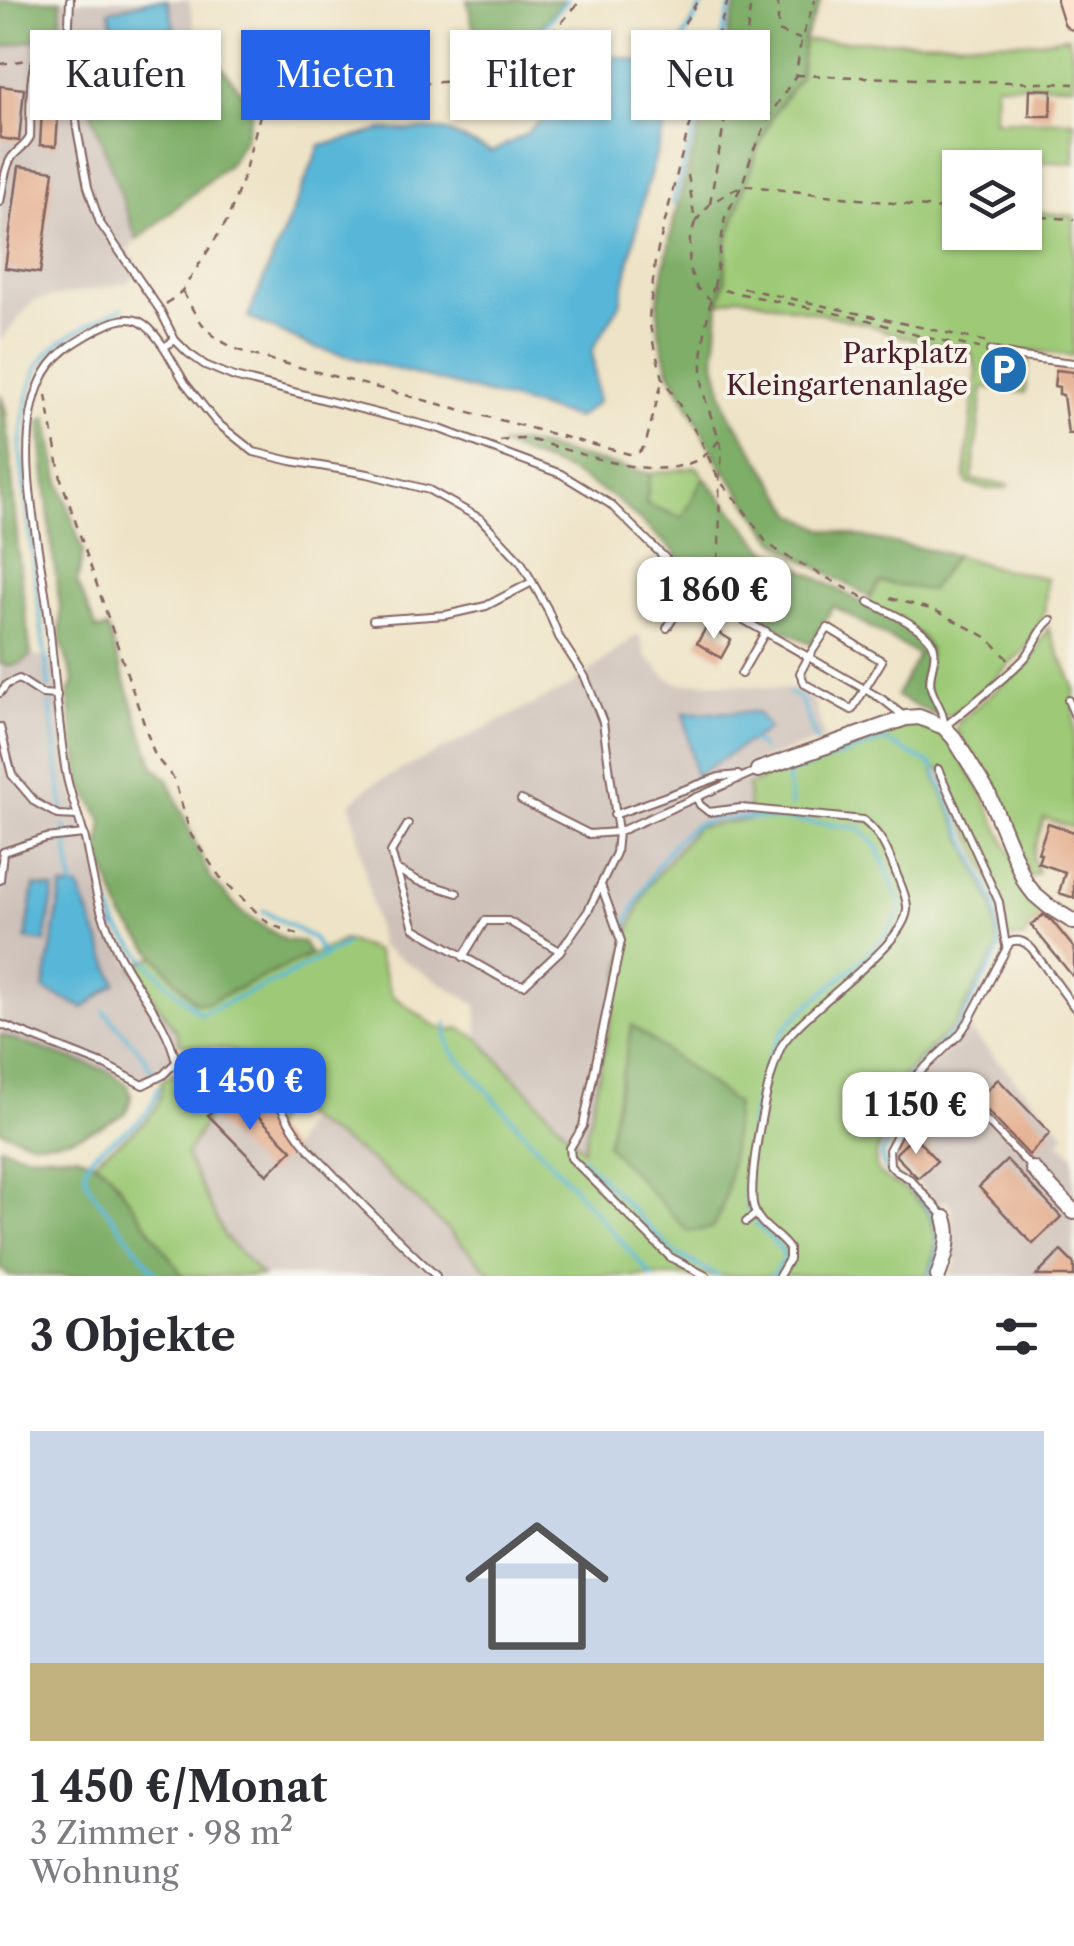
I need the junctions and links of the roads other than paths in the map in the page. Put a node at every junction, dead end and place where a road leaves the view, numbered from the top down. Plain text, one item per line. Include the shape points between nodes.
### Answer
1 (70, 0) edge
2 (1068, 0) edge
3 (1074, 19) edge
4 (69, 30) edge
5 (31, 120) edge
6 (76, 120) edge
7 (0, 202) edge
8 (176, 340) junction
9 (989, 347) road end
10 (164, 348) junction
11 (1074, 363) edge
12 (532, 582) junction
13 (693, 587) junction
14 (870, 602) road end
15 (373, 620) dead end
16 (1052, 620) dead end
17 (667, 628) dead end
18 (766, 631) junction
19 (809, 656) junction
20 (741, 674) dead end
21 (865, 690) junction
22 (0, 693) edge
23 (57, 695) junction
24 (1068, 700) dead end
25 (1074, 714) edge
26 (906, 718) junction
27 (0, 727) edge
28 (944, 727) junction
29 (938, 769) dead end
30 (753, 772) junction
31 (696, 796) junction
32 (521, 800) dead end
33 (614, 815) junction
34 (77, 816) junction
35 (408, 824) dead end
36 (618, 832) junction
37 (84, 834) junction
38 (396, 869) junction
39 (0, 880) edge
40 (601, 884) junction
41 (456, 894) dead end
42 (1074, 922) edge
43 (1006, 946) junction
44 (560, 952) junction
45 (463, 957) junction
46 (1074, 1006) edge
47 (0, 1024) edge
48 (176, 1062) junction
49 (960, 1092) dead end
50 (1033, 1169) joint
51 (1074, 1212) edge
52 (756, 1214) junction
53 (945, 1218) joint
54 (746, 1222) dead end
55 (436, 1276) edge
56 (706, 1276) edge
57 (779, 1276) edge
58 (938, 1276) edge

1 - 4 lane
2 - 3 street
5 - 7 lane via 26,146 8,163
6 - 8 lane via 100,223
8 - 10 lane
8 - 13 lane via 205,365 234,377 440,428 560,474 610,504
9 - 11 lane
10 - 12 lane via 216,422 254,452 430,490 481,519
10 - 23 lane via 140,320 111,322 68,346 38,389 27,465
12 - 15 lane via 486,606
12 - 33 lane via 603,722
13 - 17 lane
13 - 18 lane
14 - 28 lane via 930,638 929,683
16 - 28 lane via 1016,666
18 - 19 lane
18 - 20 lane
19 - 21 lane
19 - 21 lane via 800,674 805,684 852,710
19 - 21 lane via 828,628 882,661
21 - 26 lane
22 - 23 lane via 19,679
23 - 34 lane
24 - 25 lane
26 - 28 street
26 - 30 street
27 - 34 lane via 12,775 34,802 58,816
28 - 42 street via 988,793 1025,882
29 - 43 lane via 998,902
30 - 31 lane
30 - 33 lane via 719,777
31 - 36 lane
31 - 52 lane via 709,812 741,808 862,820 886,846 908,905 906,920 876,956 782,1046 758,1132
32 - 36 lane via 589,834
33 - 36 lane
34 - 37 lane
35 - 38 lane via 391,852
36 - 40 lane
37 - 39 lane via 3,852
37 - 48 lane via 120,958 162,1024
38 - 41 lane
38 - 45 lane via 414,928
40 - 44 lane
40 - 56 lane via 621,941 571,1158 670,1257
43 - 46 lane via 1026,943
43 - 53 lane via 959,1035 894,1101 900,1122 890,1164
44 - 45 lane via 524,984
44 - 45 lane via 508,921 485,920
47 - 48 lane via 143,1085
48 - 55 lane via 212,1054 248,1066 269,1086 299,1137
49 - 50 lane
50 - 51 street
52 - 54 lane
52 - 57 lane via 789,1249
53 - 58 street via 947,1251

